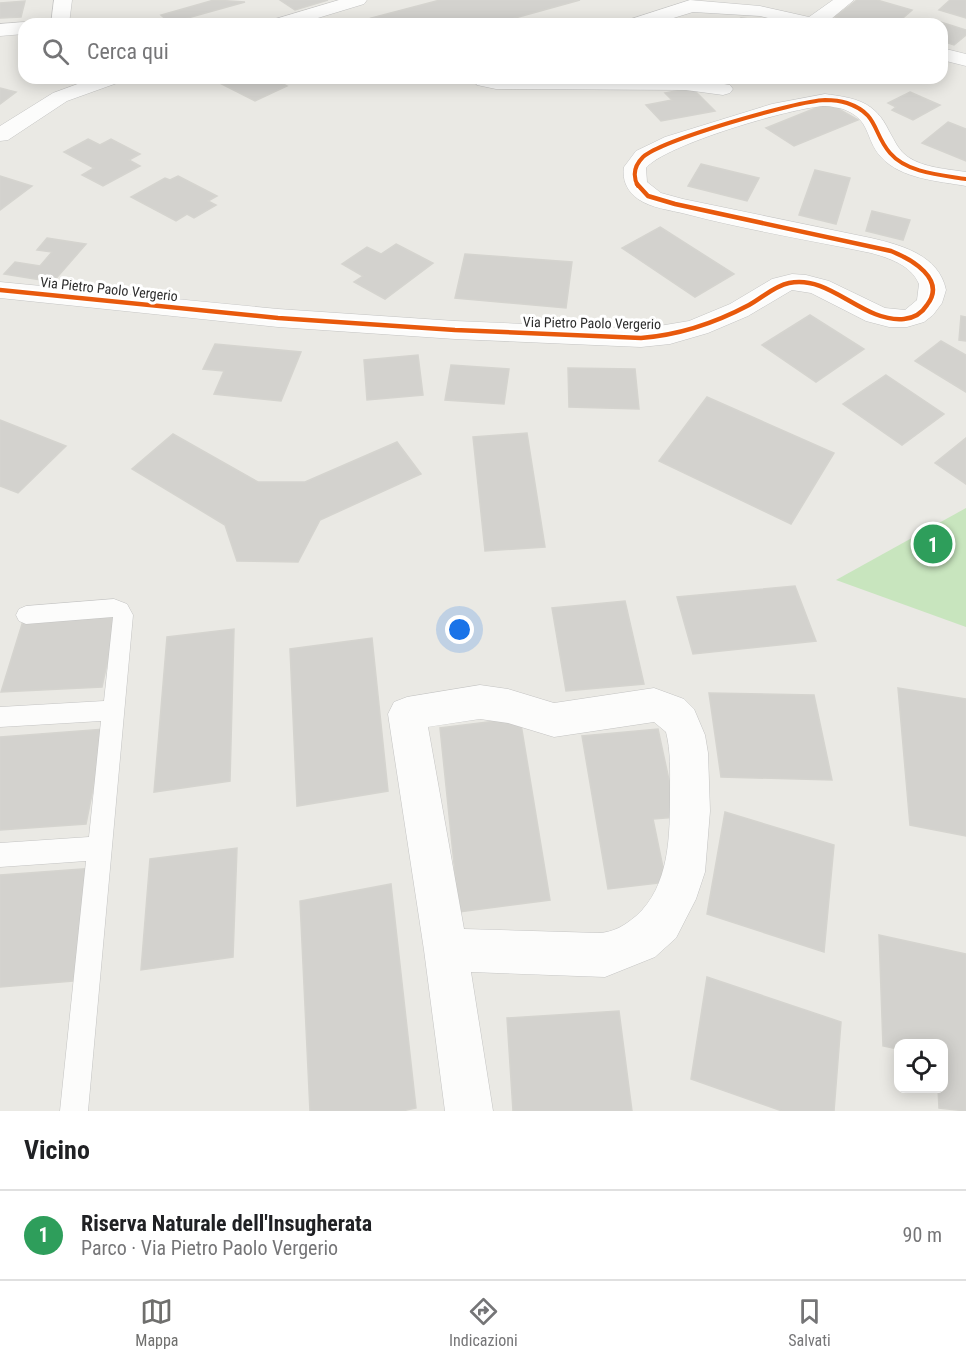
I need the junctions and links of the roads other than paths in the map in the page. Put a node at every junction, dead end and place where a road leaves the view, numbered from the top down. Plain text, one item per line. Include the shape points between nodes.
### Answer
1 (63, 0) edge
2 (358, 0) edge
3 (845, 0) edge
4 (335, 3) edge
5 (698, 3) edge
6 (61, 18) edge
7 (295, 18) edge
8 (653, 18) edge
9 (789, 18) edge
10 (822, 18) edge
11 (18, 28) edge
12 (0, 30) edge
13 (948, 56) edge
14 (966, 60) edge
15 (51, 84) edge
16 (97, 84) edge
17 (686, 84) edge
18 (723, 89) dead end
19 (39, 110) junction
20 (0, 135) edge
21 (966, 179) edge
22 (0, 290) edge
23 (26, 615) dead end
24 (115, 710) junction
25 (0, 717) edge
26 (101, 848) junction
27 (0, 855) edge
28 (446, 950) junction
29 (74, 1111) edge
30 (469, 1111) edge

1 - 6 street
2 - 4 street
3 - 10 street
4 - 7 street
5 - 8 street
5 - 9 street
11 - 12 street
13 - 14 street
15 - 19 street
16 - 19 street
17 - 18 street
19 - 20 street
21 - 22 street, Via Pietro Paolo Vergerio via 902,163 889,152 866,112 832,100 779,108 689,136 650,152 638,162 634,179 653,198 894,253 914,262 933,285 931,299 925,309 903,319 880,315 808,284 791,282 705,324 666,337 648,338 278,318
23 - 24 lane via 120,610 123,615
24 - 25 lane
24 - 26 lane
26 - 27 lane
26 - 29 lane
28 - 28 street via 608,955 654,929 673,903 690,847 687,740 679,717 654,705 554,720 480,702 407,714
28 - 30 street

